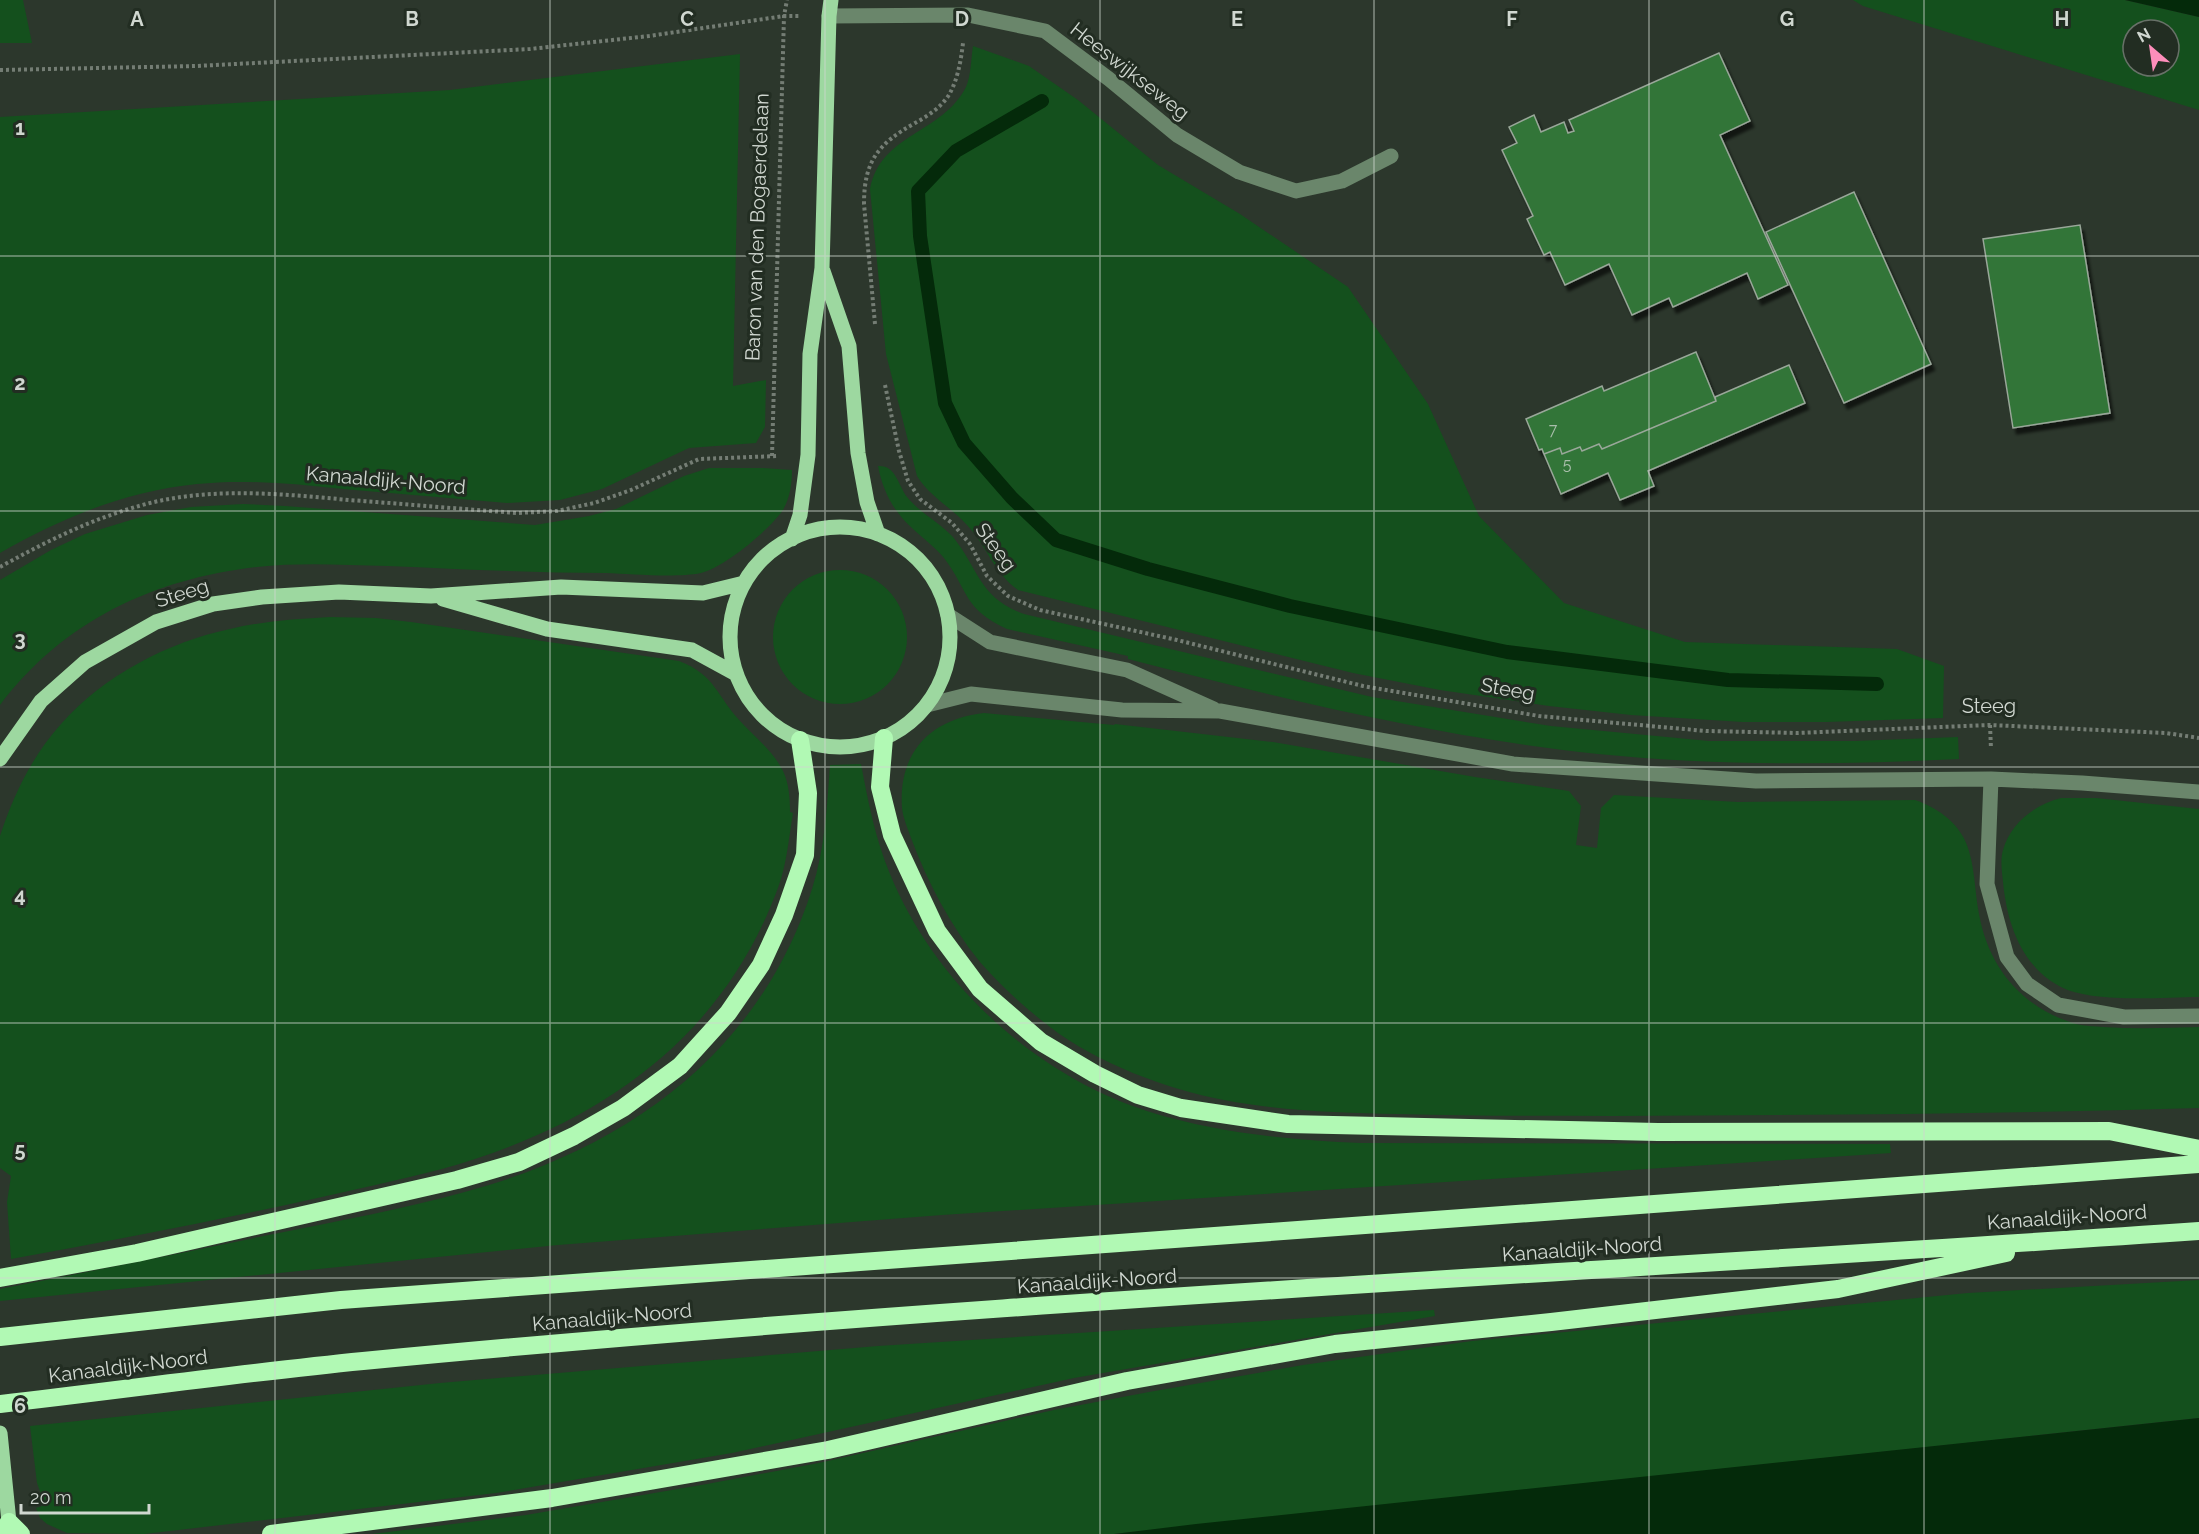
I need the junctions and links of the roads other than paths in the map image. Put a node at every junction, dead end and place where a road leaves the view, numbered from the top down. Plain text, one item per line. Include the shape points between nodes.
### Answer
1 (831, 0) edge
2 (829, 16) junction
3 (1391, 156) dead end
4 (822, 268) junction
5 (878, 534) junction
6 (792, 539) junction
7 (744, 583) junction
8 (431, 596) junction
9 (948, 615) junction
10 (736, 674) junction
11 (927, 705) junction
12 (1220, 711) junction
13 (885, 738) junction
14 (800, 740) junction
15 (0, 759) edge
16 (1991, 779) junction
17 (2199, 792) edge
18 (2199, 1016) edge
19 (2199, 1149) edge
20 (2199, 1164) edge
21 (2199, 1231) edge
22 (2066, 1240) junction
23 (0, 1278) edge
24 (0, 1337) edge
25 (0, 1404) edge
26 (0, 1433) edge
27 (11, 1530) edge
28 (272, 1534) edge

1 - 2 main road
2 - 3 street, Heeswijkseweg via 968,15 1046,31 1177,135 1239,172 1296,191 1342,181
2 - 4 main road
4 - 5 main road via 849,346 858,453 867,502
4 - 6 main road via 810,354 808,455 800,515
5 - 6 main road via 834,527
5 - 9 main road via 903,547 924,565 939,588
6 - 7 main road via 757,564
7 - 8 main road, Steeg via 703,593 561,587
7 - 10 main road via 730,627 730,651
8 - 10 main road, Steeg via 547,629 692,650
8 - 15 main road, Steeg via 339,592 261,597 213,604 156,622 85,662 41,701
9 - 11 main road via 947,662
9 - 12 street via 990,642 1126,670
10 - 14 main road via 760,713
11 - 12 street via 971,694 1122,710
11 - 13 main road via 908,724
12 - 16 street via 1513,764 1756,781
13 - 14 main road via 857,746 828,747
13 - 19 highway via 880,787 892,835 937,931 980,989 1041,1042 1138,1095 1181,1108 1288,1124 1658,1132 2109,1131
14 - 23 highway via 808,793 805,855 766,955 728,1014 680,1066 623,1108 519,1162 457,1180 136,1253
16 - 17 street
16 - 18 street via 1987,884 2007,957 2027,984 2058,1005 2124,1017
20 - 24 highway, Kanaaldijk-Noord via 341,1300
21 - 22 highway, Kanaaldijk-Noord
22 - 25 highway, Kanaaldijk-Noord via 728,1330 360,1362
22 - 28 highway via 1838,1289 1335,1344 1127,1381 828,1450 552,1498
26 - 27 main road

